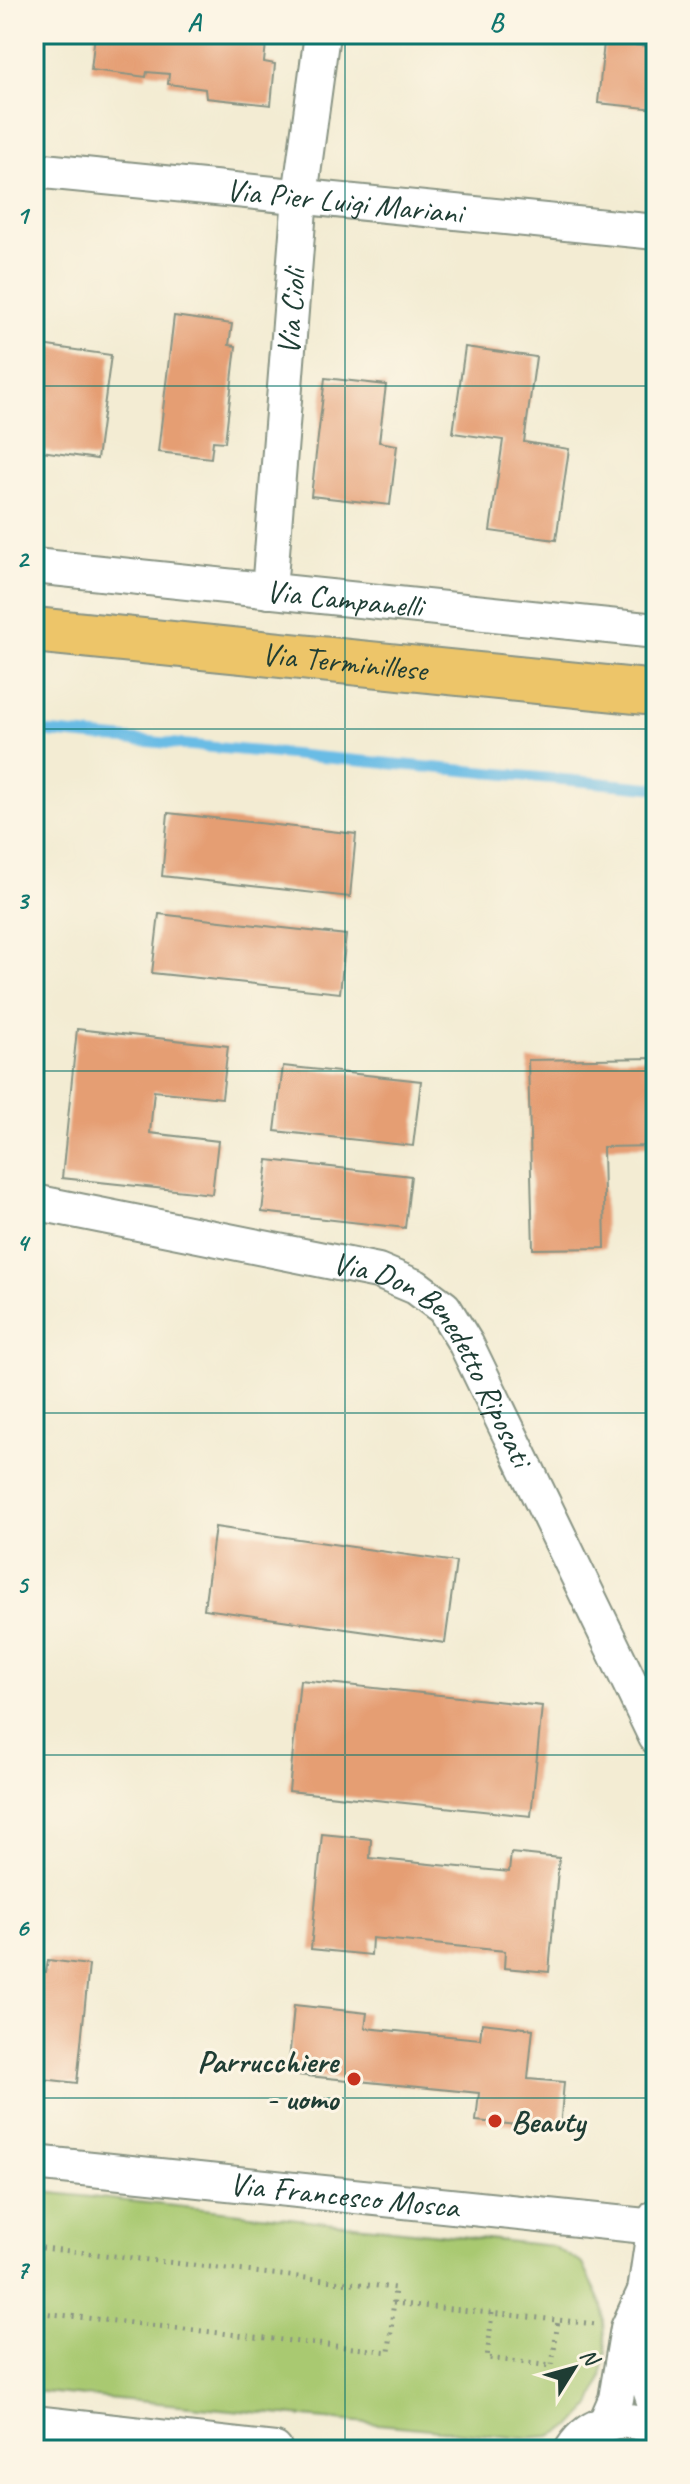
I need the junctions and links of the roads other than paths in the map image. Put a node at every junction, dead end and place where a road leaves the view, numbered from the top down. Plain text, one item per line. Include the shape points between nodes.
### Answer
1 (322, 34) edge
2 (34, 170) edge
3 (300, 196) junction
4 (656, 232) edge
5 (34, 566) edge
6 (269, 591) junction
7 (656, 631) edge
8 (45, 637) edge
9 (656, 693) edge
10 (34, 1202) edge
11 (656, 1737) edge
12 (34, 2163) edge
13 (656, 2217) edge
14 (655, 2227) edge
15 (645, 2291) junction
16 (656, 2407) edge
17 (606, 2422) junction
18 (34, 2423) edge
19 (656, 2429) edge
20 (566, 2447) edge
21 (275, 2450) edge

1 - 3 street, Via Cioli
2 - 3 street, Via Pier Luigi Mariani
3 - 4 street, Via Pier Luigi Mariani
3 - 6 street, Via Cioli
5 - 6 street, Via Campanelli
6 - 7 street, Via Campanelli
8 - 9 main road, Via Terminillese
10 - 11 street, Via Don Benedetto Riposati via 378,1271 416,1287 444,1308
12 - 14 street, Via Francesco Mosca
13 - 14 street
14 - 15 street
15 - 16 street via 652,2330 646,2377
15 - 17 street via 628,2328 616,2399
17 - 19 street via 626,2419
17 - 20 street
18 - 21 street

